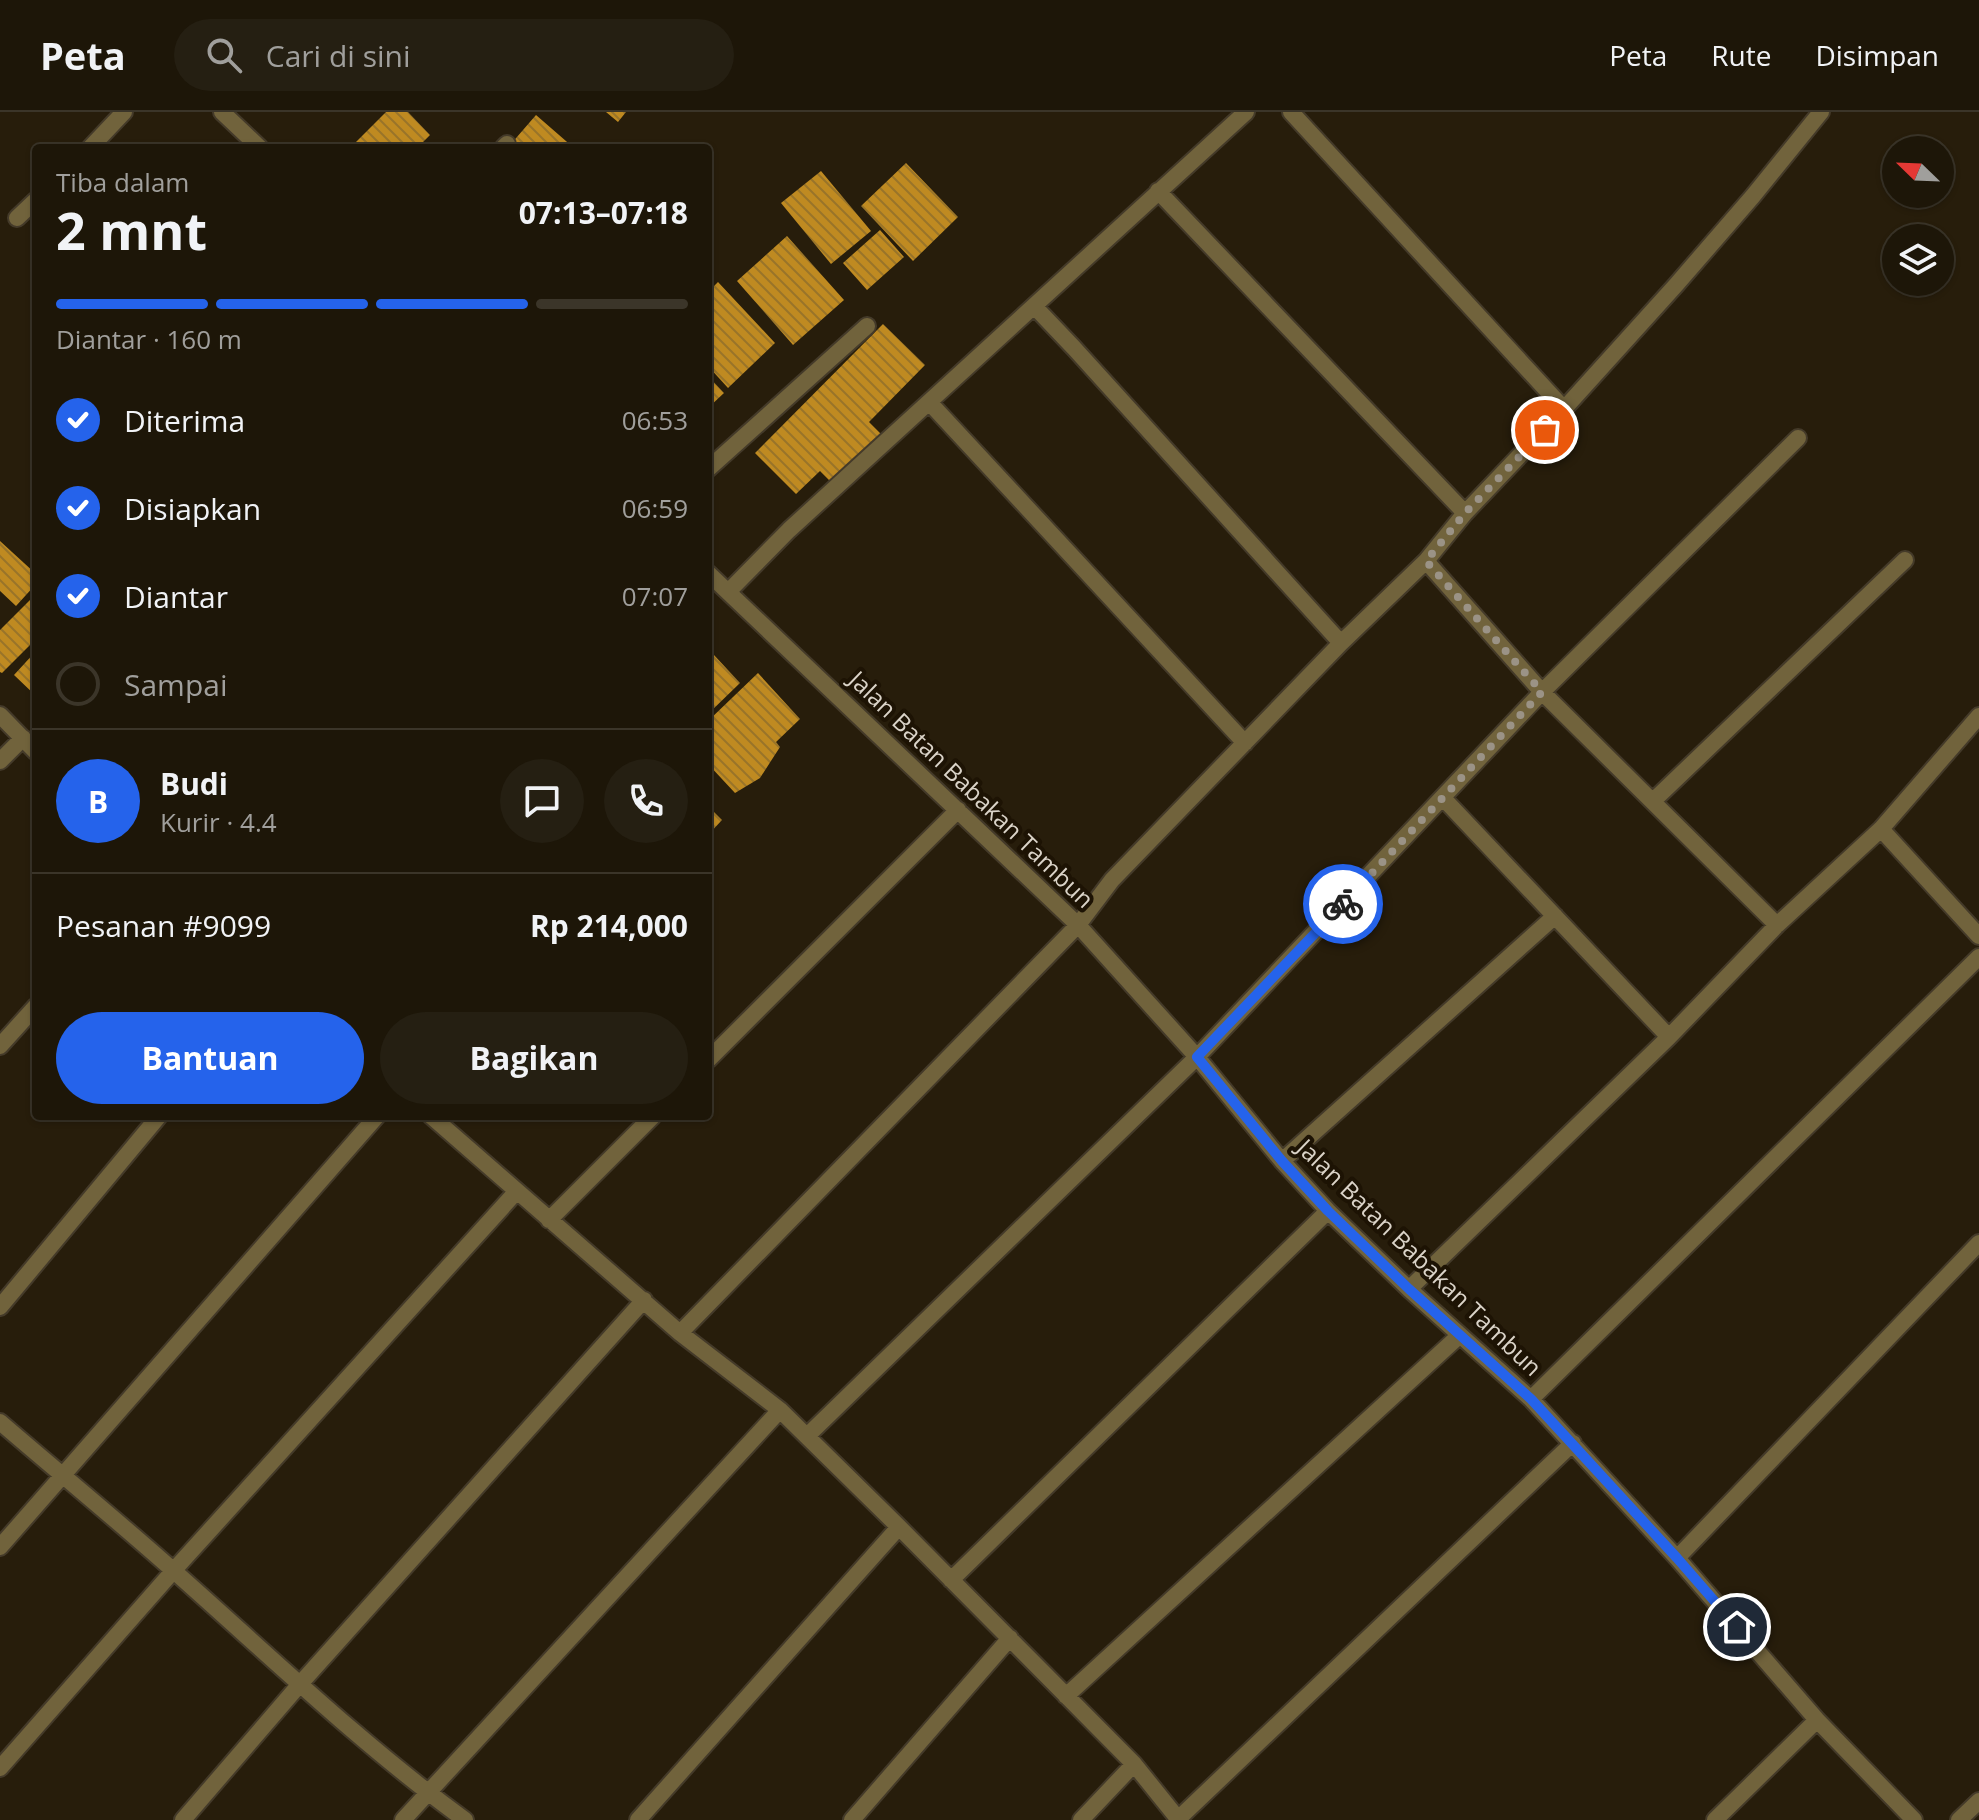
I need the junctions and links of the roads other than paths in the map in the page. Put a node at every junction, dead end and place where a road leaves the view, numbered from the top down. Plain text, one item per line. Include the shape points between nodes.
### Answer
1 (124, 112) edge
2 (222, 112) edge
3 (1246, 112) edge
4 (1291, 112) edge
5 (1821, 112) edge
6 (94, 144) edge
7 (256, 144) edge
8 (1158, 191) junction
9 (32, 204) edge
10 (17, 218) dead end
11 (1034, 306) junction
12 (867, 326) dead end
13 (929, 402) junction
14 (1564, 409) junction
15 (1798, 438) dead end
16 (712, 465) edge
17 (1465, 513) junction
18 (1905, 560) dead end
19 (1426, 561) junction
20 (712, 577) edge
21 (728, 592) junction
22 (1341, 643) junction
23 (1542, 692) junction
24 (0, 715) edge
25 (1979, 716) edge
26 (23, 738) junction
27 (1245, 743) junction
28 (32, 748) edge
29 (0, 761) edge
30 (1443, 798) junction
31 (1653, 801) junction
32 (958, 810) junction
33 (1881, 829) junction
34 (1555, 916) junction
35 (1078, 925) junction
36 (1777, 925) junction
37 (1979, 936) edge
38 (1979, 957) edge
39 (32, 1010) edge
40 (1669, 1037) junction
41 (0, 1046) edge
42 (712, 1056) edge
43 (1197, 1057) junction
44 (156, 1120) edge
45 (374, 1120) edge
46 (436, 1120) edge
47 (649, 1120) edge
48 (1282, 1161) junction
49 (517, 1191) junction
50 (1328, 1211) junction
51 (549, 1220) junction
52 (1979, 1243) edge
53 (1409, 1289) junction
54 (644, 1300) junction
55 (0, 1307) edge
56 (680, 1333) junction
57 (1460, 1335) junction
58 (1531, 1399) junction
59 (780, 1410) junction
60 (0, 1422) edge
61 (807, 1436) junction
62 (1573, 1443) junction
63 (63, 1476) junction
64 (899, 1527) junction
65 (0, 1547) edge
66 (1677, 1558) junction
67 (174, 1570) junction
68 (951, 1580) junction
69 (1010, 1638) junction
70 (300, 1684) junction
71 (1066, 1696) junction
72 (1817, 1720) junction
73 (1134, 1764) junction
74 (0, 1768) edge
75 (427, 1792) junction
76 (1979, 1801) edge
77 (183, 1820) edge
78 (403, 1820) edge
79 (465, 1820) edge
80 (638, 1820) edge
81 (852, 1820) edge
82 (1081, 1820) edge
83 (1178, 1820) edge
84 (1715, 1820) edge
85 (1914, 1820) edge
86 (1959, 1820) edge

1 - 6 street
2 - 7 street
3 - 8 street
4 - 14 street
5 - 14 street
8 - 11 street
8 - 17 street
9 - 10 street
11 - 13 street
11 - 22 street
12 - 16 street
13 - 21 street
13 - 27 street
14 - 17 street
15 - 23 street
17 - 19 street
18 - 31 street
19 - 22 street
19 - 23 street
20 - 21 street, Jalan Batan Babakan Tambun
21 - 32 street, Jalan Batan Babakan Tambun
22 - 27 street
23 - 30 street
23 - 31 street
24 - 26 street
25 - 33 street
26 - 28 street
26 - 29 street
27 - 35 street via 1112,880
30 - 34 street
30 - 43 street
31 - 36 street
32 - 35 street, Jalan Batan Babakan Tambun
32 - 42 street
33 - 36 street
33 - 37 street
34 - 40 street
34 - 48 street
35 - 43 street, Jalan Batan Babakan Tambun
35 - 56 street
36 - 40 street
38 - 58 street
39 - 41 street
40 - 53 street
43 - 48 street, Jalan Batan Babakan Tambun
43 - 61 street
44 - 55 street
45 - 63 street
46 - 49 street
47 - 51 street
48 - 50 street, Jalan Batan Babakan Tambun
49 - 51 street
49 - 67 street
50 - 53 street, Jalan Batan Babakan Tambun
50 - 68 street
51 - 54 street
52 - 66 street
53 - 57 street, Jalan Batan Babakan Tambun
54 - 56 street
54 - 70 street
56 - 59 street
57 - 58 street, Jalan Batan Babakan Tambun
57 - 71 street
58 - 62 street, Jalan Batan Babakan Tambun
59 - 61 street
59 - 75 street
60 - 63 street
61 - 64 street
62 - 66 street, Jalan Batan Babakan Tambun
62 - 83 street
63 - 65 street
63 - 67 street
64 - 68 street
64 - 80 street
66 - 72 street, Jalan Batan Babakan Tambun
67 - 70 street
67 - 74 street
68 - 69 street
69 - 71 street
69 - 81 street
70 - 75 street
70 - 77 street
71 - 73 street
72 - 84 street
72 - 85 street, Jalan Batan Babakan Tambun
73 - 82 street
73 - 83 street
75 - 78 street
75 - 79 street
76 - 86 street

